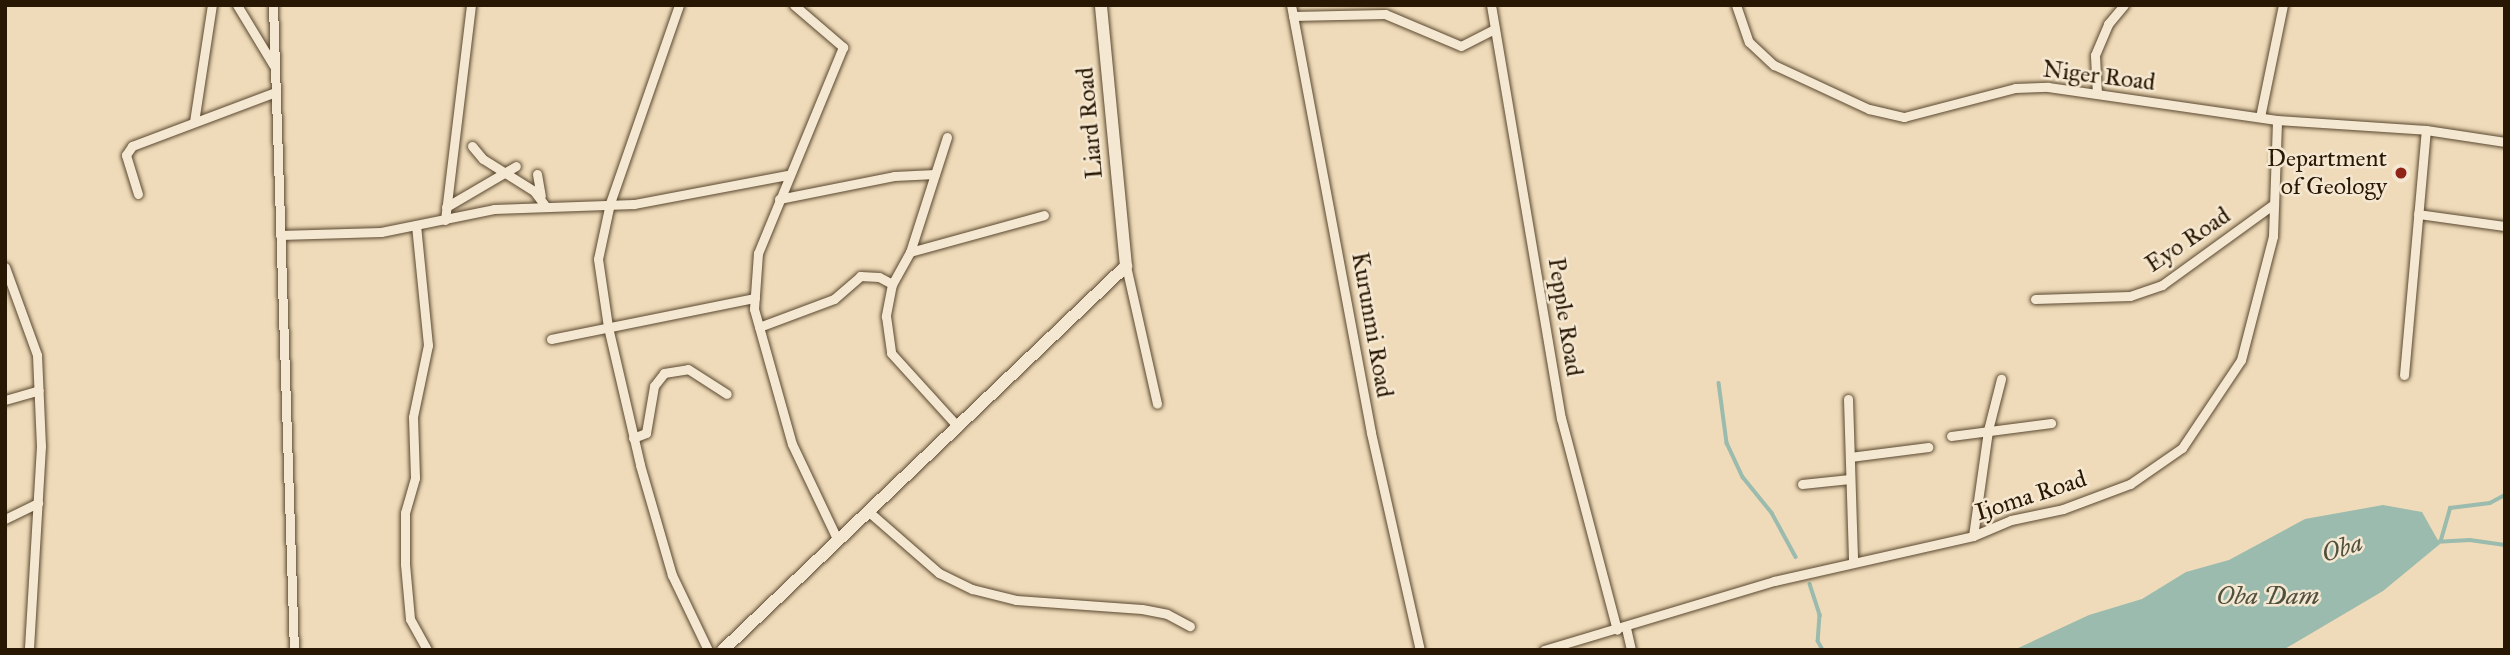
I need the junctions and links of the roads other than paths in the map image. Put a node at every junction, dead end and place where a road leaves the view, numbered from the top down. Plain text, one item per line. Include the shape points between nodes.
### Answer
1 (212, 5) edge
2 (237, 5) edge
3 (273, 5) edge
4 (471, 5) edge
5 (679, 5) edge
6 (794, 5) edge
7 (1101, 5) edge
8 (1291, 5) edge
9 (1491, 5) edge
10 (1736, 5) edge
11 (2124, 5) edge
12 (2283, 5) edge
13 (1293, 16) junction
14 (1495, 29) junction
15 (275, 67) junction
16 (276, 92) junction
17 (2097, 94) junction
18 (2260, 117) junction
19 (2277, 120) junction
20 (194, 122) junction
21 (2426, 130) junction
22 (947, 137) dead end
23 (2505, 142) edge
24 (472, 146) dead end
25 (511, 169) junction
26 (537, 174) dead end
27 (935, 174) junction
28 (788, 175) junction
29 (138, 194) dead end
30 (779, 199) junction
31 (544, 202) junction
32 (610, 203) junction
33 (2274, 204) junction
34 (446, 207) junction
35 (2418, 214) junction
36 (1044, 215) dead end
37 (445, 220) junction
38 (416, 225) junction
39 (2505, 226) edge
40 (281, 235) junction
41 (910, 252) junction
42 (1126, 266) junction
43 (5, 267) edge
44 (892, 284) junction
45 (755, 299) junction
46 (2035, 299) dead end
47 (608, 327) junction
48 (759, 327) junction
49 (551, 339) dead end
50 (2404, 375) dead end
51 (2001, 379) dead end
52 (39, 390) junction
53 (727, 394) dead end
54 (1847, 399) dead end
55 (5, 400) edge
56 (1157, 404) dead end
57 (2051, 423) dead end
58 (958, 427) junction
59 (1988, 430) junction
60 (1951, 436) dead end
61 (633, 438) junction
62 (1928, 447) dead end
63 (1850, 457) junction
64 (1850, 479) junction
65 (1802, 484) dead end
66 (38, 503) junction
67 (869, 512) junction
68 (5, 519) edge
69 (1973, 536) junction
70 (838, 541) junction
71 (1853, 561) junction
72 (1190, 626) dead end
73 (1621, 629) junction
74 (724, 649) edge
75 (29, 650) edge
76 (294, 650) edge
77 (427, 650) edge
78 (708, 650) edge
79 (1420, 650) edge
80 (1544, 650) edge
81 (1631, 650) edge

1 - 20 street
2 - 15 street
3 - 15 street
4 - 34 street
5 - 32 street
6 - 28 street via 843,47
7 - 42 street, Liard Road
8 - 13 street, Kurunmi Road
9 - 14 street, Pepple Road
10 - 17 street, Niger Road via 1749,43 1774,65 1869,109 1904,117 2015,88
11 - 17 street via 2108,24 2095,55
12 - 18 street
13 - 14 street via 1385,14 1461,46
13 - 79 street, Kurunmi Road via 1371,433
14 - 73 street, Pepple Road via 1561,418
15 - 16 street
16 - 20 street
16 - 40 street
17 - 18 street, Niger Road
18 - 19 street, Niger Road
19 - 21 street, Niger Road
19 - 33 street, Ijoma Road
20 - 29 street via 127,150
21 - 23 street, Niger Road
21 - 35 street
22 - 27 street
24 - 25 street via 482,159
25 - 31 street
25 - 34 street
26 - 31 street
27 - 30 street via 894,176
27 - 41 street
28 - 30 street
28 - 32 street via 634,204
30 - 45 street via 758,253
31 - 32 street
31 - 37 street
32 - 47 street via 598,260
33 - 46 street, Eyo Road via 2162,285 2130,296
33 - 69 street, Ijoma Road via 2273,236 2241,360 2182,448 2130,484
34 - 37 street
35 - 39 street
35 - 50 street
36 - 41 street
37 - 38 street
38 - 40 street via 381,232
38 - 77 street via 428,345 413,417 415,478 405,513 405,564 410,620
40 - 76 street
41 - 44 street
42 - 56 street
42 - 58 street
43 - 52 street via 33,337
44 - 48 street via 879,276 860,276 834,299
44 - 58 street via 886,316 891,353
45 - 47 street
45 - 48 street
47 - 49 street
47 - 61 street
48 - 70 street via 792,444
51 - 59 street
52 - 55 street
52 - 66 street
53 - 61 street via 688,369 664,373 654,386 646,433
54 - 63 street
57 - 59 street
58 - 67 street
59 - 60 street
59 - 69 street
61 - 78 street via 673,575
62 - 63 street
63 - 64 street
64 - 65 street
64 - 71 street
66 - 68 street
66 - 75 street
67 - 70 street
67 - 72 street via 939,573 972,589 1016,600 1142,609 1167,614
69 - 71 street, Ijoma Road
70 - 74 street
71 - 73 street, Ijoma Road
73 - 80 street, Ijoma Road
73 - 81 street, Pepple Road

